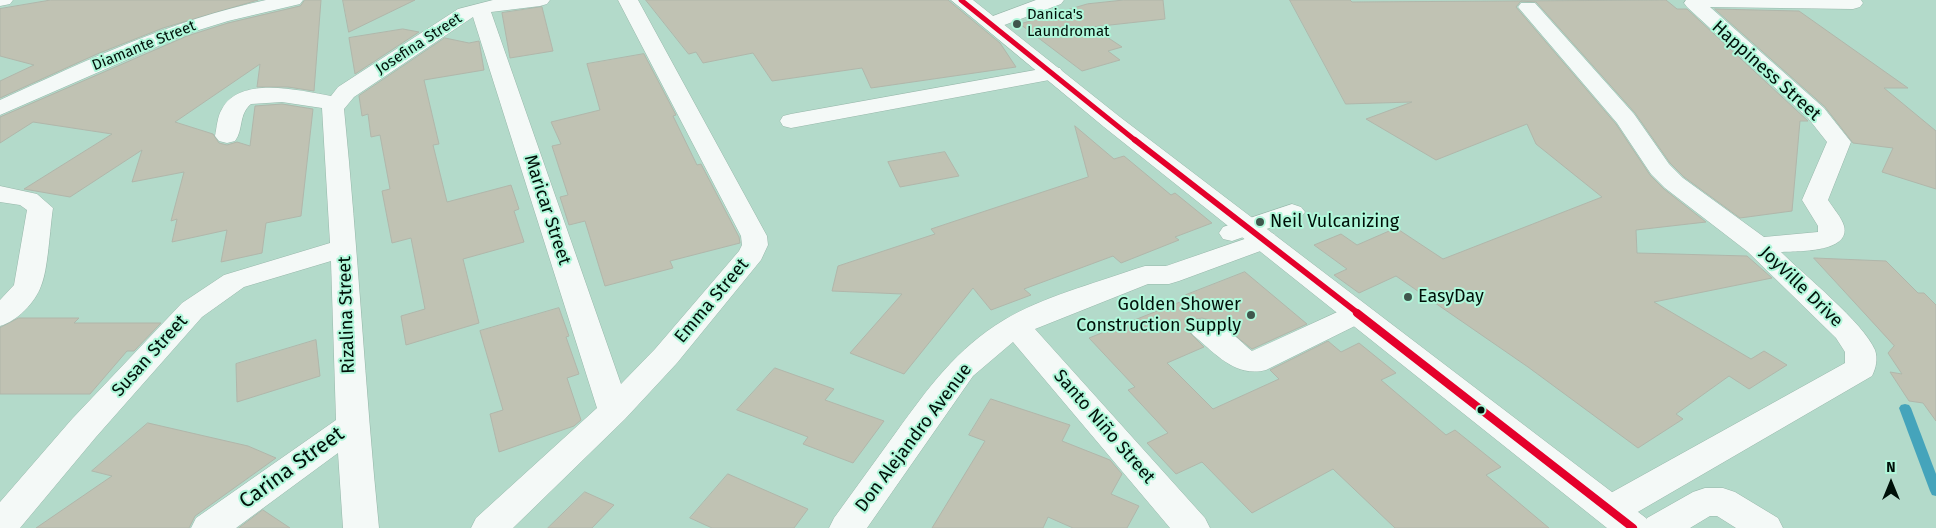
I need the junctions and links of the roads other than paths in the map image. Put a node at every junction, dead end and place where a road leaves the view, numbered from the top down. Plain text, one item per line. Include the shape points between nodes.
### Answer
1 (293, 0) edge
2 (540, 0) edge
3 (628, 0) edge
4 (961, 0) edge
5 (1054, 0) edge
6 (1853, 3) dead end
7 (1528, 7) dead end
8 (480, 8) junction
9 (992, 24) junction
10 (1052, 73) junction
11 (335, 103) junction
12 (0, 108) edge
13 (791, 121) dead end
14 (227, 136) dead end
15 (0, 194) edge
16 (1292, 212) dead end
17 (1257, 233) junction
18 (1758, 246) junction
19 (344, 248) junction
20 (1357, 313) junction
21 (0, 316) edge
22 (1016, 326) junction
23 (1203, 328) dead end
24 (614, 411) junction
25 (352, 426) junction
26 (1622, 519) edge
27 (1183, 524) edge
28 (0, 527) edge
29 (209, 528) edge
30 (361, 528) edge
31 (489, 528) edge
32 (847, 528) edge
33 (1660, 528) edge
34 (1765, 528) edge

1 - 12 street, Diamante Street via 180,29
2 - 8 street, Josefina Street
3 - 24 street, Emma Street via 754,236 755,245 751,254 666,356
4 - 9 street
5 - 9 street
6 - 18 street, Happiness Street via 1698,0 1694,3 1816,113 1839,142 1815,200 1830,226 1831,236 1820,241
7 - 18 street, JoyVille Drive via 1626,119 1660,169
8 - 11 street, Josefina Street via 443,26 346,92
8 - 24 street, Maricar Street
9 - 10 street
10 - 13 street
10 - 17 street
11 - 14 street via 271,95 252,96 233,109
11 - 19 street, Rizalina Street via 333,113
15 - 21 street via 28,198 40,208 28,285
16 - 17 street, Don Alejandro Avenue
17 - 20 street
17 - 22 street, Don Alejandro Avenue via 1168,275 1145,275
18 - 26 street, JoyVille Drive via 1846,331 1860,351 1861,368
19 - 25 street, Rizalina Street
19 - 28 street, Susan Street via 234,282 192,310 84,428
20 - 23 street via 1255,362 1245,361
20 - 26 street
22 - 27 street, Santo Niño Street
22 - 32 street, Don Alejandro Avenue via 962,368
24 - 31 street, Emma Street
25 - 29 street, Carina Street
25 - 30 street, Rizalina Street
33 - 34 street via 1706,502 1723,502

